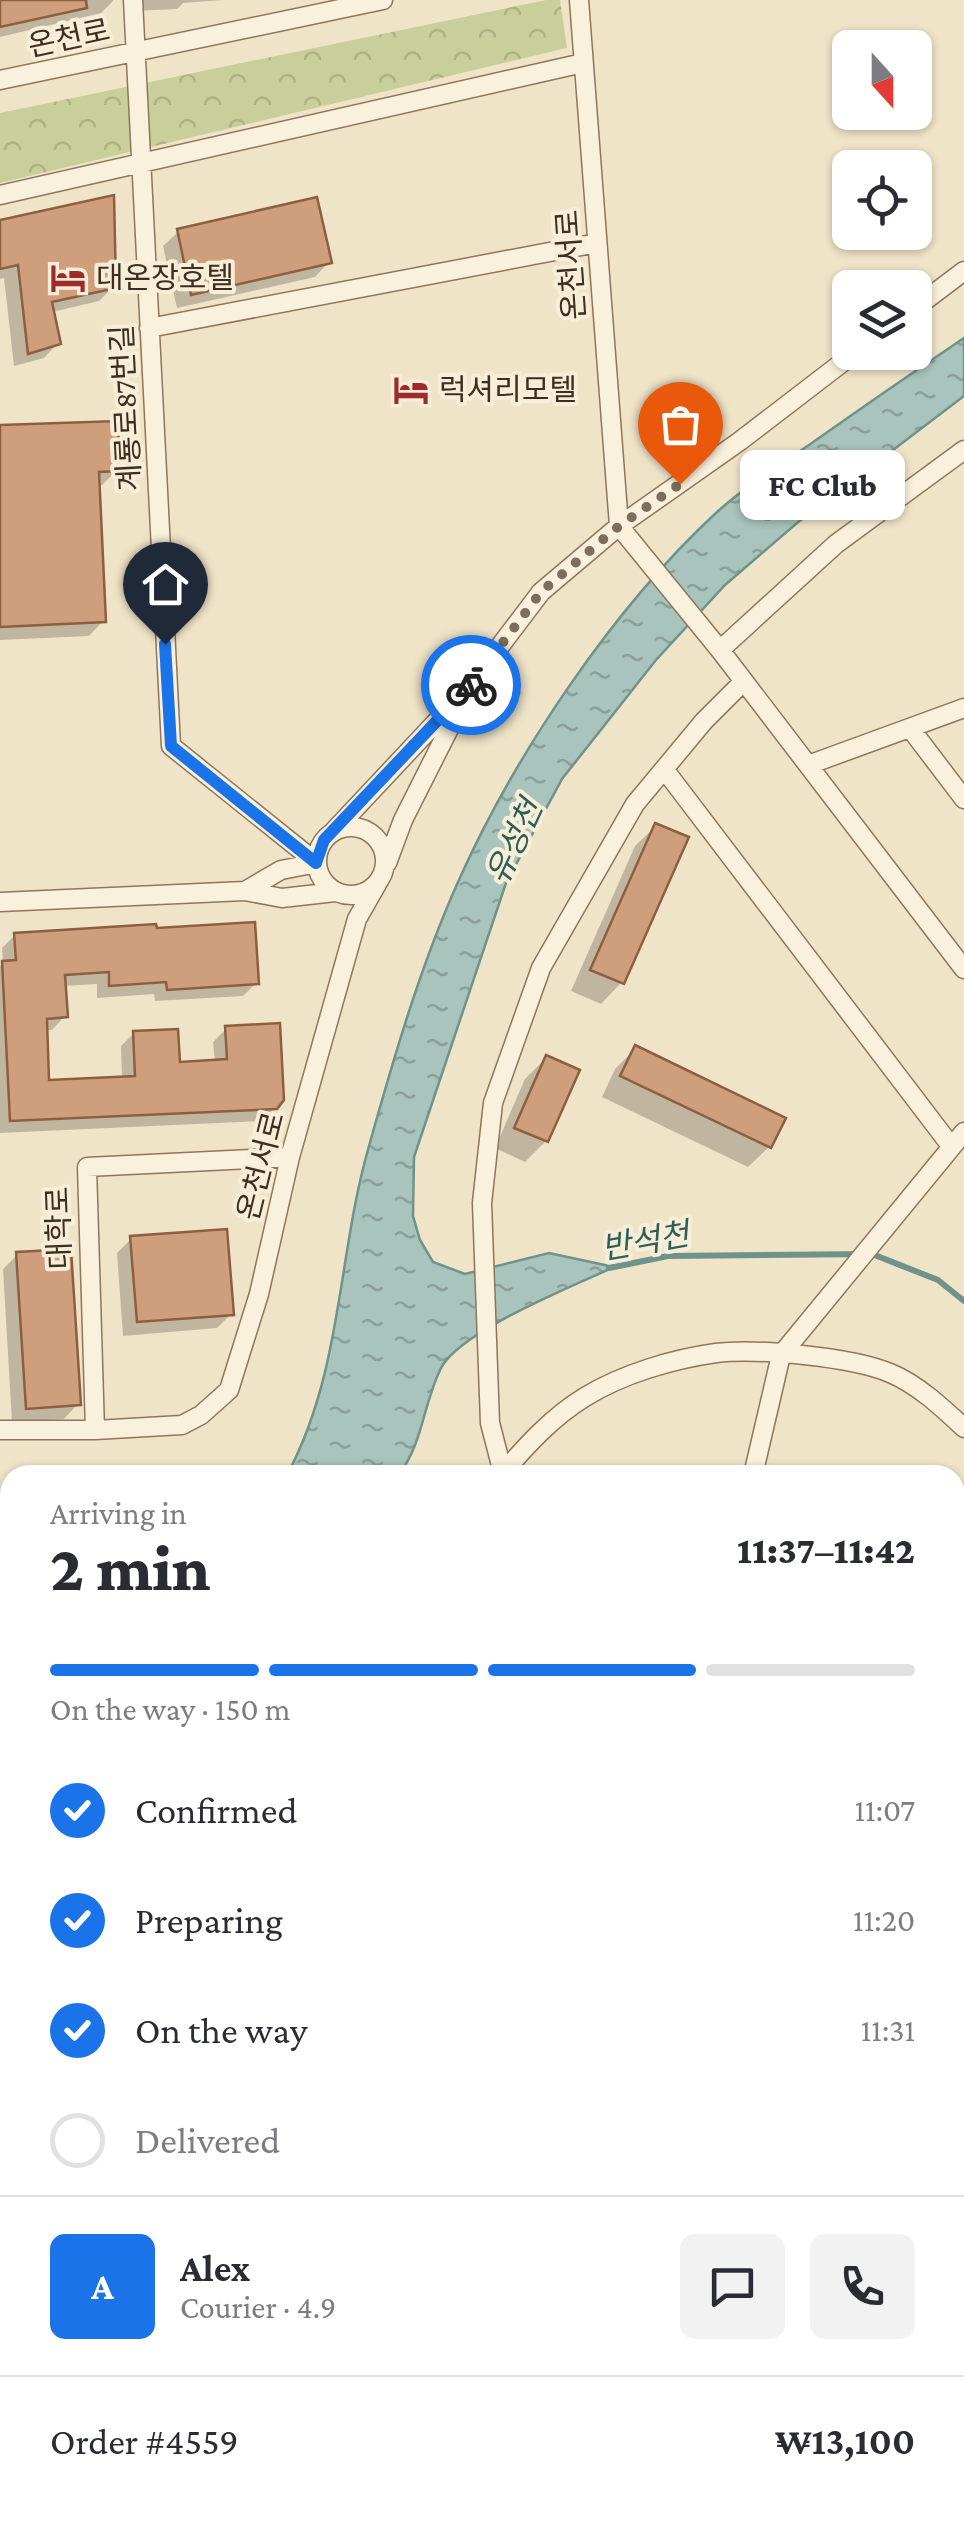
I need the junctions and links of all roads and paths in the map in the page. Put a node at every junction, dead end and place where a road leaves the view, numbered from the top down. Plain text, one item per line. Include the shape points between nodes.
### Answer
1 (132, 0) edge
2 (383, 0) edge
3 (578, 0) edge
4 (135, 52) junction
5 (583, 63) junction
6 (0, 80) edge
7 (141, 162) junction
8 (0, 195) edge
9 (597, 243) junction
10 (964, 271) edge
11 (932, 295) edge
12 (150, 328) junction
13 (833, 370) edge
14 (964, 450) edge
15 (619, 526) junction
16 (720, 650) junction
17 (744, 681) junction
18 (469, 687) junction
19 (964, 708) edge
20 (910, 728) junction
21 (808, 764) junction
22 (664, 769) junction
23 (964, 799) edge
24 (332, 833) junction
25 (316, 863) junction
26 (386, 865) junction
27 (377, 884) junction
28 (245, 891) junction
29 (340, 894) junction
30 (0, 902) edge
31 (357, 919) junction
32 (964, 969) edge
33 (958, 1139) edge
34 (290, 1157) junction
35 (781, 1355) junction
36 (964, 1428) edge
37 (0, 1430) edge
38 (95, 1430) junction
39 (500, 1465) edge
40 (510, 1465) edge
41 (755, 1465) edge

1 - 4 street, 계룡로87번길
2 - 4 street, 온천로
3 - 5 street, 온천서로
4 - 6 street, 온천로
4 - 7 street, 계룡로87번길
5 - 7 street
5 - 9 street, 온천서로
7 - 8 street
7 - 12 street, 계룡로87번길
9 - 12 street
9 - 15 street, 온천서로
10 - 11 street
12 - 25 street, 계룡로87번길 via 171,746
13 - 15 street
14 - 16 street via 836,544
15 - 16 street
15 - 18 street via 541,592
16 - 17 street
17 - 21 street
17 - 22 street
18 - 24 street
18 - 26 street
19 - 20 street
20 - 21 street
20 - 23 street
21 - 32 street
22 - 33 street
22 - 39 street via 635,804 542,968 493,1103 482,1203 490,1423
24 - 25 street
24 - 26 street via 365,829 381,844
25 - 28 street via 281,870
25 - 29 street
26 - 27 street
27 - 29 street via 358,896
27 - 31 street, 온천서로
28 - 29 street via 282,898
28 - 30 street
29 - 31 street via 354,905
31 - 34 street, 온천서로
33 - 35 street
34 - 38 street, 온천서로 via 259,1294 228,1390 182,1425
34 - 38 street, 대학로 via 87,1167
35 - 36 street via 838,1359 892,1374
35 - 40 street via 717,1353 647,1370 587,1396 543,1428
35 - 41 street
37 - 38 street

